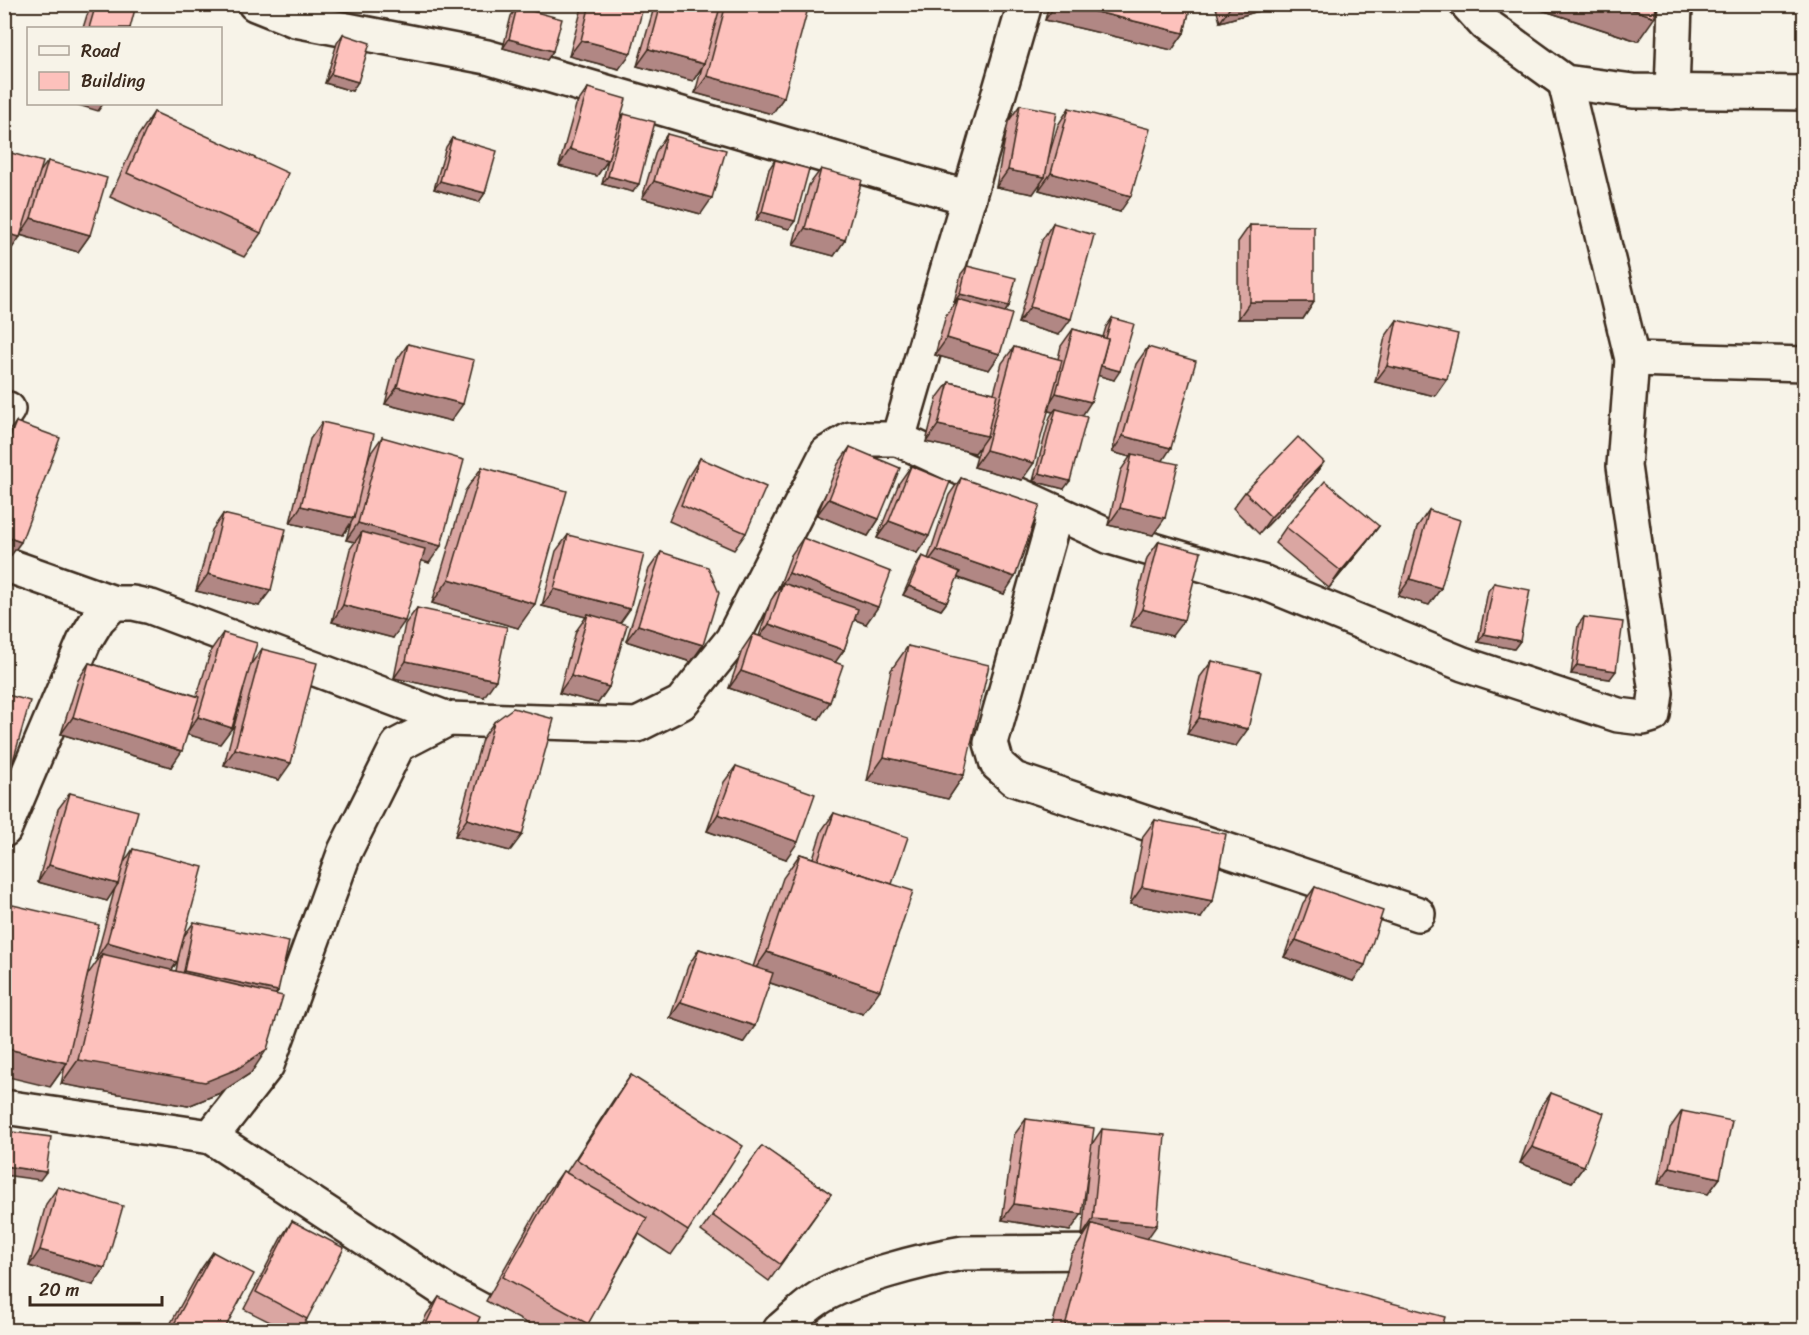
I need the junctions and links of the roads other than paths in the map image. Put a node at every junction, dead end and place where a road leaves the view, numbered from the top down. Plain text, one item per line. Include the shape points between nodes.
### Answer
1 (255, 4) edge
2 (1024, 4) edge
3 (1467, 4) edge
4 (1675, 4) edge
5 (1565, 82) junction
6 (1672, 92) junction
7 (1804, 93) edge
8 (969, 198) junction
9 (1632, 359) junction
10 (1804, 364) edge
11 (898, 439) junction
12 (1056, 512) junction
13 (4, 564) edge
14 (114, 603) junction
15 (448, 719) junction
16 (4, 830) edge
17 (1418, 914) dead end
18 (4, 1107) edge
19 (212, 1137) junction
20 (1136, 1252) edge
21 (518, 1330) edge
22 (780, 1330) edge

1 - 8 street via 296,20 487,57
2 - 8 street
3 - 5 street via 1485,24
4 - 6 street
5 - 6 street
5 - 9 street
6 - 7 street
8 - 11 street
9 - 10 street
9 - 12 street via 1624,466 1656,693 1653,715 1643,718 1618,715 1463,664 1265,583 1110,537
11 - 12 street
11 - 15 street via 851,439 827,453 732,640 681,703 637,725
12 - 17 street via 991,743 997,765 1014,779
13 - 14 street
14 - 15 street via 151,607
14 - 16 street via 84,642
15 - 19 street via 398,745 345,851 267,1065
18 - 19 street
19 - 21 street via 447,1292
20 - 22 street via 963,1253 939,1257 842,1286 817,1299

